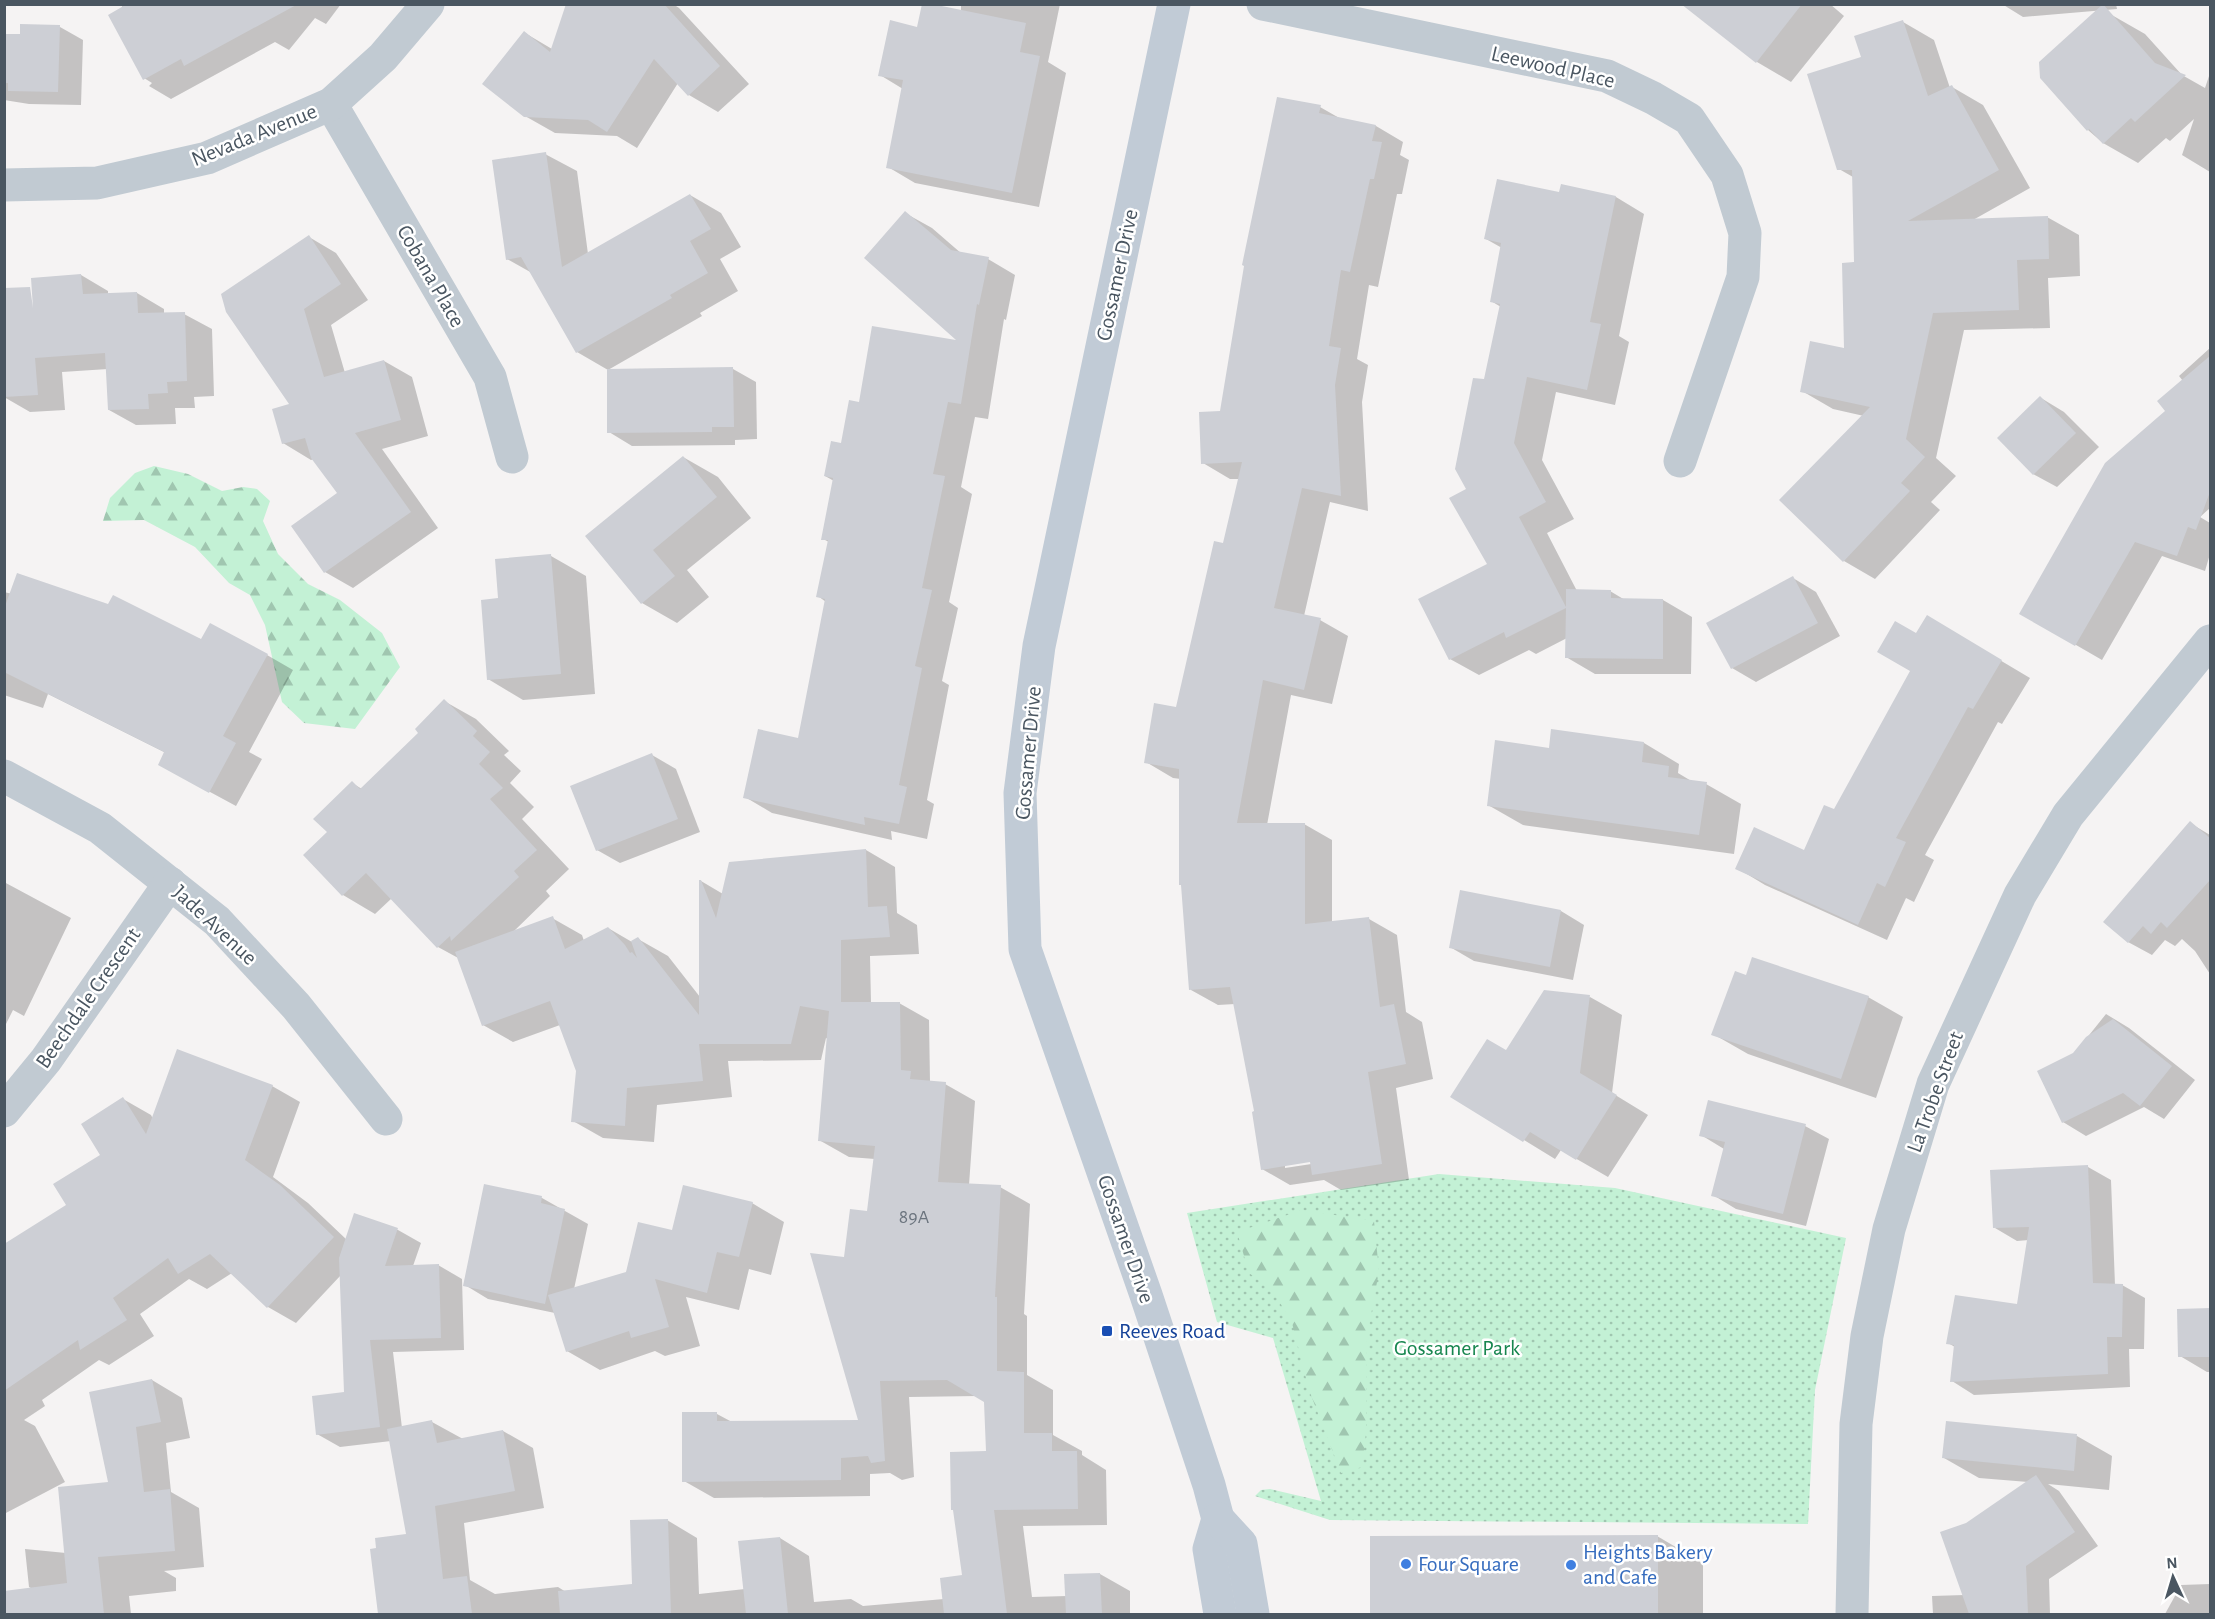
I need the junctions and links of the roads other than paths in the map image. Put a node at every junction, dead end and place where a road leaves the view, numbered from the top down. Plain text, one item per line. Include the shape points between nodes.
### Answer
1 (428, 4) edge
2 (1174, 4) edge
3 (1263, 4) edge
4 (331, 104) junction
5 (4, 185) edge
6 (512, 457) dead end
7 (1680, 461) dead end
8 (2207, 653) edge
9 (4, 776) edge
10 (170, 883) junction
11 (4, 1111) edge
12 (386, 1119) dead end
13 (1218, 1519) junction
14 (1220, 1614) edge
15 (1253, 1614) edge
16 (1852, 1614) edge

1 - 4 street, Nevada Avenue via 383,57
2 - 13 main road, Gossamer Drive via 1039,646 1020,804 1025,949 1160,1336
3 - 7 street, Leewood Place via 1607,76 1689,119 1727,175 1745,233 1743,277
4 - 5 street, Nevada Avenue via 207,158 97,183
4 - 6 street, Cobana Place via 490,377
8 - 16 street, La Trobe Street via 2068,815 2020,895 1933,1084 1889,1229 1867,1336 1856,1424
9 - 10 street, Jade Avenue via 100,828
10 - 11 street, Beechdale Crescent via 46,1060
10 - 12 street, Jade Avenue via 217,921 296,1006
13 - 14 main road via 1209,1549
13 - 15 main road, Gossamer Drive via 1241,1544

